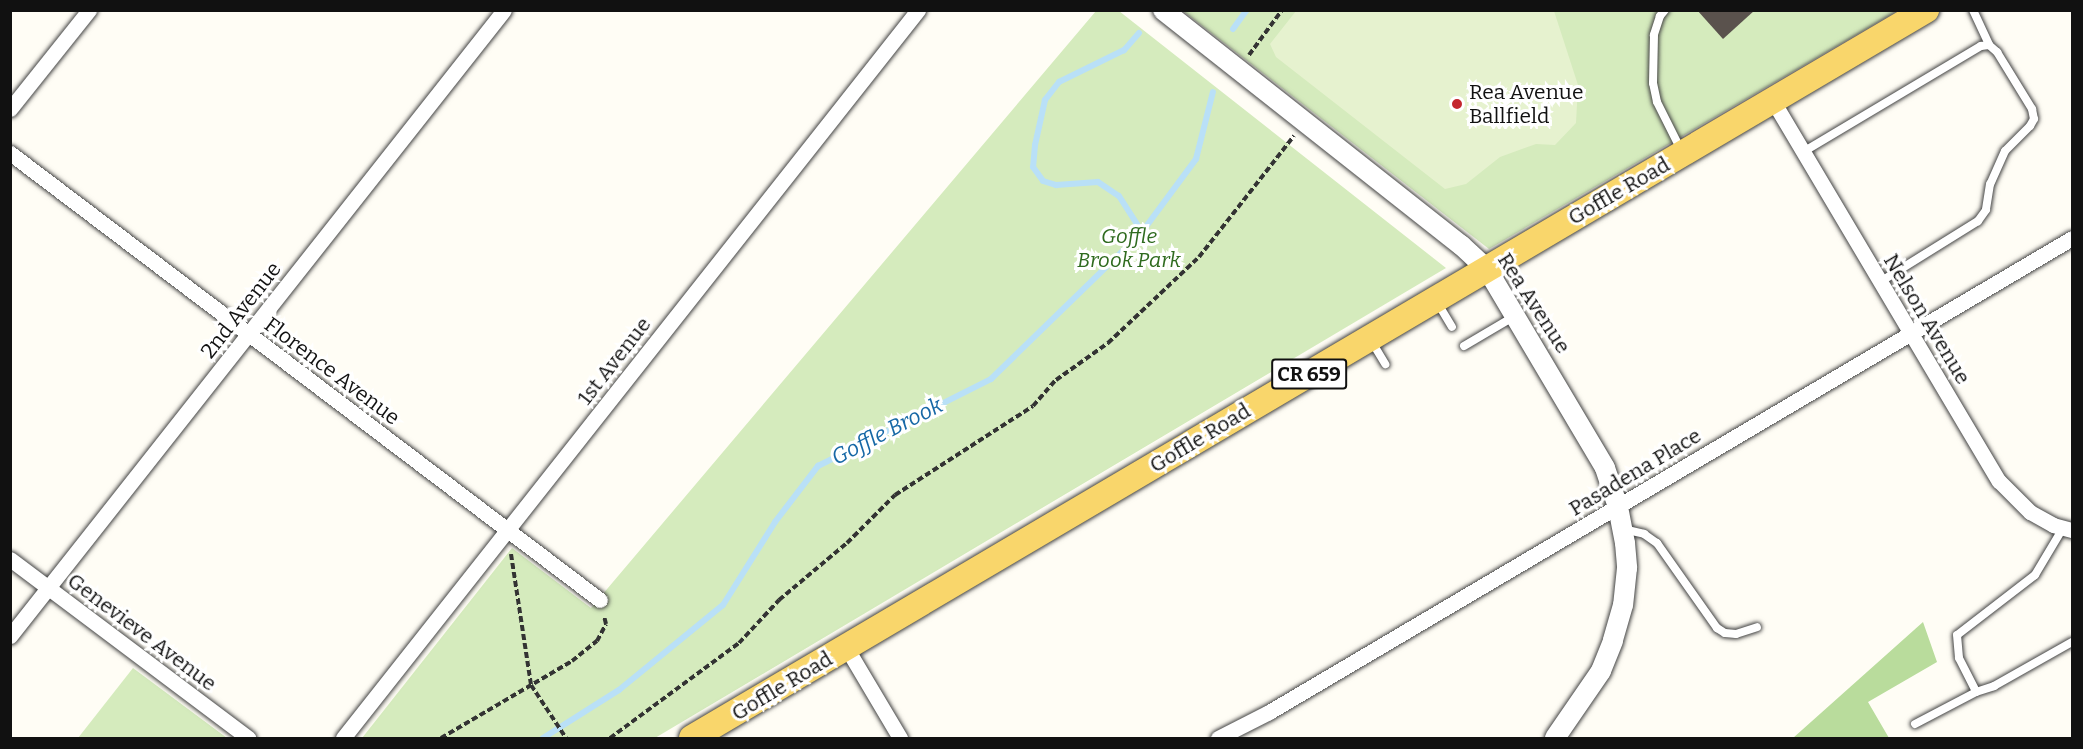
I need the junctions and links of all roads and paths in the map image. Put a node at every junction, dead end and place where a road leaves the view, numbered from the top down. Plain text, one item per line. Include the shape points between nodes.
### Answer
1 (89, 10) edge
2 (504, 10) edge
3 (918, 10) edge
4 (1163, 10) edge
5 (1282, 10) edge
6 (1926, 10) edge
7 (1974, 10) edge
8 (1662, 13) edge
9 (1989, 45) junction
10 (1238, 70) junction
11 (1773, 101) junction
12 (10, 109) edge
13 (1305, 123) junction
14 (1803, 152) junction
15 (10, 153) edge
16 (1683, 154) junction
17 (2073, 238) edge
18 (1487, 269) junction
19 (1880, 282) junction
20 (1436, 299) junction
21 (1516, 316) junction
22 (1452, 327) dead end
23 (1911, 333) junction
24 (249, 334) junction
25 (1369, 338) junction
26 (1464, 346) dead end
27 (1385, 364) dead end
28 (1618, 507) junction
29 (1622, 529) junction
30 (2068, 529) edge
31 (507, 530) junction
32 (10, 558) edge
33 (49, 587) junction
34 (600, 600) joint
35 (1757, 627) dead end
36 (10, 636) edge
37 (2073, 642) edge
38 (846, 647) junction
39 (531, 685) junction
40 (1976, 692) junction
41 (1915, 724) dead end
42 (248, 738) edge
43 (343, 738) edge
44 (441, 738) edge
45 (566, 738) edge
46 (610, 738) edge
47 (692, 738) edge
48 (900, 738) edge
49 (1218, 738) edge
50 (1555, 738) edge

1 - 12 street
2 - 24 street, 2nd Avenue
3 - 31 street, 1st Avenue
4 - 10 street, Rea Avenue
5 - 10 path
6 - 11 main road, Goffle Road / CR 659
7 - 9 lane
8 - 16 lane via 1653,43 1654,92
9 - 14 lane via 1981,46
9 - 19 lane via 2032,109 2034,119 2005,151 1990,184 1986,210 1978,221
10 - 13 street, Rea Avenue
11 - 14 street, Nelson Avenue
11 - 16 main road, Goffle Road / CR 659
13 - 18 street, Rea Avenue
13 - 46 path via 1200,257 1108,343 1056,380 1033,406 895,495 847,543 779,600 739,643
14 - 19 street, Nelson Avenue
15 - 24 street, Florence Avenue
16 - 18 main road, Goffle Road / CR 659
17 - 23 street, Pasadena Place
18 - 20 main road, Goffle Road / CR 659
18 - 21 street, Rea Avenue
19 - 23 street, Nelson Avenue
20 - 22 lane
20 - 25 main road, Goffle Road / CR 659
21 - 26 lane
21 - 28 street, Rea Avenue via 1605,468
23 - 28 street, Pasadena Place
23 - 30 street, Nelson Avenue via 1999,482 2030,512
24 - 31 street, Florence Avenue
24 - 33 street, 2nd Avenue
25 - 27 lane
25 - 38 main road, Goffle Road / CR 659
28 - 29 street, Rea Avenue
28 - 49 street, Pasadena Place
29 - 35 lane via 1644,534 1657,543 1717,628 1736,634
29 - 50 street, Rea Avenue via 1627,568 1623,605 1613,641 1601,671
30 - 40 lane via 2035,575 1957,635 1959,658
31 - 34 street, Florence Avenue
31 - 39 path
31 - 43 street, 1st Avenue
32 - 33 street, Genevieve Avenue
33 - 36 street, 2nd Avenue
33 - 42 street, Genevieve Avenue
34 - 39 path via 606,624 597,641
37 - 40 lane
38 - 47 main road, Goffle Road / CR 659
38 - 48 street
39 - 44 path
39 - 45 path
40 - 41 lane

